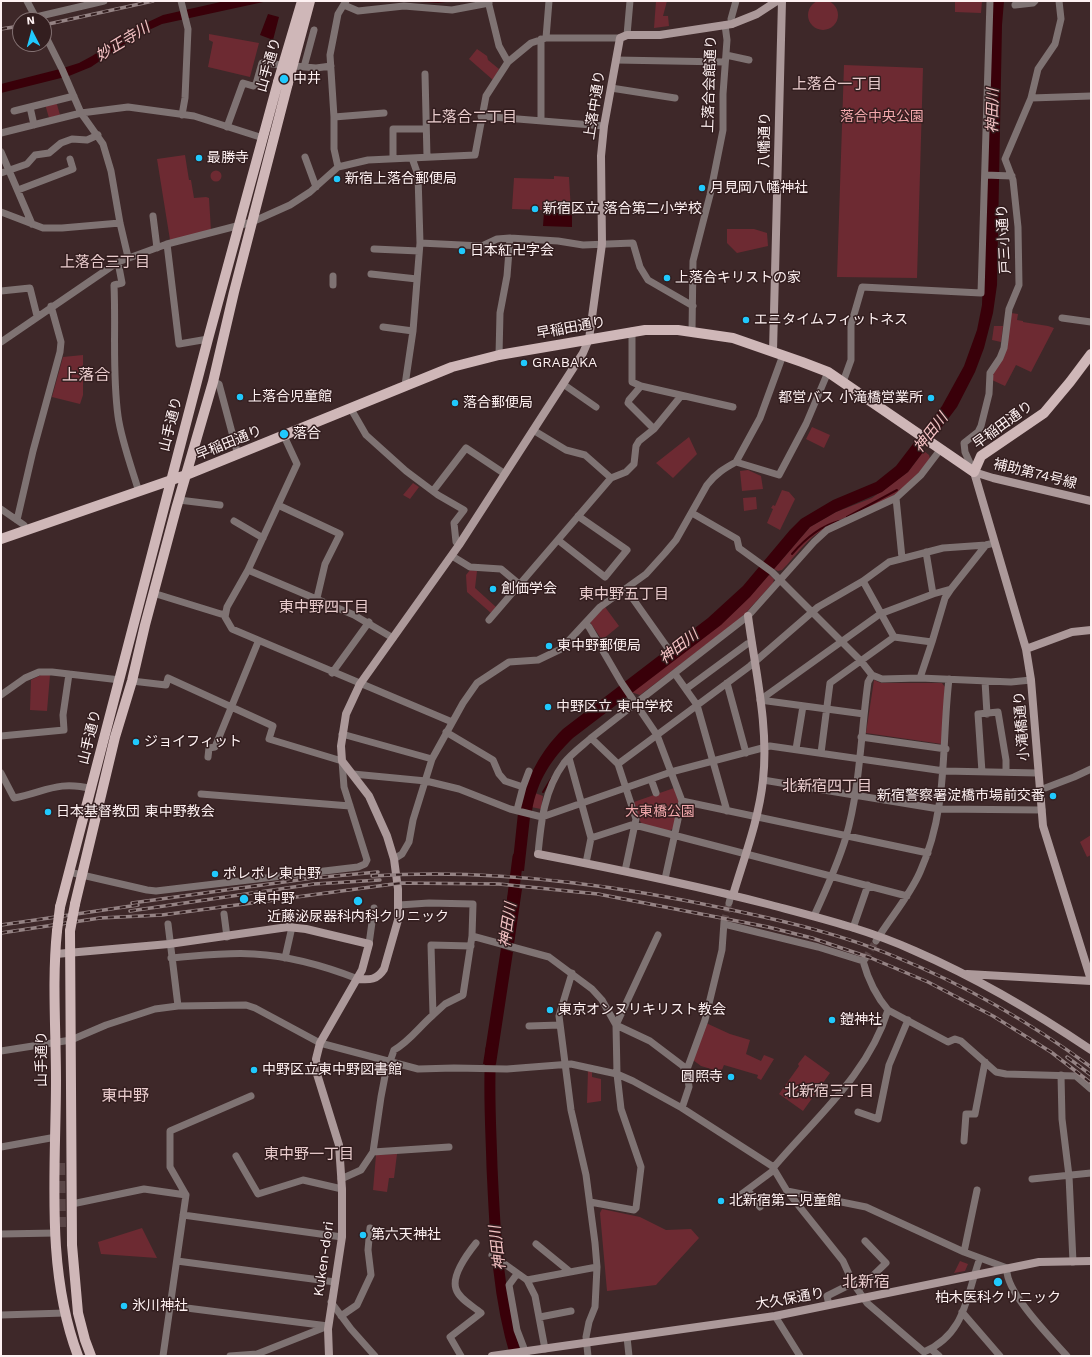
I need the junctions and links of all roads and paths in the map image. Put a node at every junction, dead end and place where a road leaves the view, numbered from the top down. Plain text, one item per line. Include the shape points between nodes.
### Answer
1 (27, 1) edge
2 (104, 1) edge
3 (181, 1) edge
4 (302, 1) edge
5 (310, 1) edge
6 (549, 1) edge
7 (630, 1) edge
8 (736, 1) edge
9 (777, 1) edge
10 (782, 1) edge
11 (990, 1) edge
12 (1035, 1) edge
13 (1059, 1) edge
14 (488, 2) edge
15 (345, 3) edge
16 (1015, 5) dead end
17 (33, 12) edge
18 (52, 14) edge
19 (728, 25) junction
20 (314, 30) dead end
21 (624, 37) junction
22 (543, 38) junction
23 (52, 49) edge
24 (725, 58) junction
25 (616, 60) junction
26 (749, 60) dead end
27 (508, 62) junction
28 (331, 66) junction
29 (304, 67) junction
30 (425, 74) dead end
31 (283, 83) junction
32 (611, 88) junction
33 (74, 96) junction
34 (1091, 96) edge
35 (675, 98) dead end
36 (1031, 98) junction
37 (30, 107) junction
38 (14, 111) dead end
39 (81, 113) junction
40 (384, 114) dead end
41 (182, 115) junction
42 (481, 116) junction
43 (334, 117) junction
44 (541, 121) junction
45 (34, 125) junction
46 (604, 126) junction
47 (227, 127) junction
48 (426, 128) junction
49 (1, 133) edge
50 (98, 135) junction
51 (268, 140) junction
52 (1, 152) edge
53 (305, 157) dead end
54 (427, 157) junction
55 (70, 158) dead end
56 (393, 158) junction
57 (412, 158) junction
58 (338, 167) junction
59 (10, 170) junction
60 (1, 173) edge
61 (986, 176) junction
62 (1012, 176) junction
63 (316, 187) junction
64 (18, 190) junction
65 (1, 212) edge
66 (153, 216) dead end
67 (252, 222) junction
68 (120, 223) junction
69 (32, 224) junction
70 (237, 227) junction
71 (510, 238) junction
72 (167, 244) junction
73 (602, 244) junction
74 (420, 247) junction
75 (157, 248) junction
76 (374, 249) dead end
77 (128, 258) junction
78 (118, 262) junction
79 (371, 274) dead end
80 (333, 276) dead end
81 (417, 279) junction
82 (333, 285) dead end
83 (1, 291) edge
84 (51, 306) junction
85 (693, 306) junction
86 (37, 316) junction
87 (1062, 318) dead end
88 (1091, 322) edge
89 (384, 327) dead end
90 (413, 331) junction
91 (632, 331) junction
92 (692, 332) junction
93 (208, 339) junction
94 (589, 339) junction
95 (1, 342) edge
96 (773, 351) junction
97 (1091, 354) edge
98 (499, 355) junction
99 (784, 355) junction
100 (828, 372) junction
101 (213, 382) junction
102 (843, 382) junction
103 (563, 384) junction
104 (405, 385) junction
105 (641, 386) junction
106 (681, 396) junction
107 (596, 406) dead end
108 (733, 407) dead end
109 (351, 408) junction
110 (654, 428) junction
111 (533, 430) junction
112 (284, 436) junction
113 (940, 450) junction
114 (238, 455) junction
115 (736, 462) junction
116 (974, 472) junction
117 (505, 474) junction
118 (186, 475) junction
119 (611, 478) junction
120 (171, 481) junction
121 (434, 491) junction
122 (139, 492) junction
123 (896, 498) junction
124 (179, 500) junction
125 (1091, 501) edge
126 (220, 505) dead end
127 (278, 505) junction
128 (1, 509) edge
129 (692, 512) junction
130 (578, 516) junction
131 (17, 520) junction
132 (234, 521) dead end
133 (26, 530) junction
134 (263, 538) junction
135 (1, 539) edge
136 (558, 540) junction
137 (990, 544) junction
138 (459, 545) junction
139 (926, 552) junction
140 (452, 556) junction
141 (902, 558) junction
142 (248, 570) junction
143 (780, 580) junction
144 (863, 581) junction
145 (519, 584) junction
146 (626, 589) junction
147 (951, 589) junction
148 (153, 593) junction
149 (933, 594) junction
150 (317, 598) junction
151 (811, 613) junction
152 (225, 614) junction
153 (880, 614) junction
154 (748, 616) junction
155 (489, 620) dead end
156 (369, 622) junction
157 (585, 623) junction
158 (1091, 630) edge
159 (894, 637) junction
160 (393, 638) junction
161 (258, 642) junction
162 (840, 642) junction
163 (932, 642) junction
164 (752, 643) junction
165 (667, 647) dead end
166 (1026, 648) junction
167 (861, 661) junction
168 (754, 662) junction
169 (332, 673) junction
170 (69, 674) junction
171 (675, 674) junction
172 (872, 675) junction
173 (920, 678) junction
174 (949, 679) junction
175 (120, 680) junction
176 (1031, 680) junction
177 (132, 681) junction
178 (986, 681) junction
179 (727, 683) junction
180 (360, 684) junction
181 (686, 688) junction
182 (1, 695) edge
183 (760, 700) junction
184 (636, 704) junction
185 (697, 705) junction
186 (803, 706) junction
187 (231, 707) junction
188 (827, 709) junction
189 (864, 714) junction
190 (987, 714) junction
191 (452, 722) junction
192 (446, 732) junction
193 (342, 734) junction
194 (1, 736) edge
195 (657, 736) junction
196 (861, 737) junction
197 (591, 738) junction
198 (765, 747) junction
199 (796, 749) junction
200 (946, 749) junction
201 (746, 753) junction
202 (821, 753) junction
203 (208, 757) dead end
204 (569, 758) junction
205 (859, 758) junction
206 (432, 759) junction
207 (342, 761) junction
208 (712, 761) junction
209 (618, 764) junction
210 (1091, 769) edge
211 (529, 771) dead end
212 (944, 771) junction
213 (671, 772) junction
214 (982, 772) junction
215 (1006, 772) junction
216 (1, 773) edge
217 (1038, 773) junction
218 (353, 774) junction
219 (651, 779) junction
220 (764, 780) junction
221 (426, 781) junction
222 (523, 786) junction
223 (626, 788) junction
224 (92, 789) junction
225 (1040, 790) junction
226 (656, 793) dead end
227 (201, 794) dead end
228 (854, 796) junction
229 (682, 801) junction
230 (582, 803) junction
231 (350, 806) junction
232 (939, 809) junction
233 (518, 810) junction
234 (1042, 810) junction
235 (727, 811) junction
236 (542, 817) junction
237 (756, 817) junction
238 (635, 825) junction
239 (675, 835) junction
240 (846, 836) junction
241 (591, 838) junction
242 (928, 853) junction
243 (538, 854) joint
244 (745, 854) junction
245 (394, 859) junction
246 (586, 863) junction
247 (625, 871) junction
248 (69, 872) junction
249 (83, 874) junction
250 (832, 876) junction
251 (666, 879) junction
252 (868, 885) junction
253 (907, 896) junction
254 (731, 898) junction
255 (399, 905) junction
256 (374, 908) dead end
257 (224, 914) dead end
258 (814, 916) junction
259 (168, 924) dead end
260 (292, 928) junction
261 (853, 928) junction
262 (658, 935) dead end
263 (226, 936) junction
264 (472, 936) junction
265 (877, 939) junction
266 (169, 944) junction
267 (368, 944) junction
268 (471, 946) junction
269 (70, 952) junction
270 (56, 954) junction
271 (171, 958) junction
272 (285, 958) junction
273 (572, 973) junction
274 (965, 974) junction
275 (358, 979) junction
276 (1091, 980) edge
277 (178, 1006) junction
278 (888, 1010) junction
279 (433, 1015) junction
280 (908, 1020) junction
281 (560, 1025) junction
282 (616, 1025) junction
283 (529, 1026) dead end
284 (70, 1040) junction
285 (51, 1043) junction
286 (320, 1043) junction
287 (1, 1050) edge
288 (1091, 1050) edge
289 (389, 1062) junction
290 (985, 1062) junction
291 (565, 1065) junction
292 (686, 1072) junction
293 (617, 1074) junction
294 (1061, 1076) junction
295 (1091, 1089) edge
296 (250, 1096) dead end
297 (682, 1108) junction
298 (858, 1112) dead end
299 (56, 1137) junction
300 (964, 1141) dead end
301 (1, 1146) edge
302 (449, 1147) dead end
303 (373, 1152) junction
304 (236, 1156) dead end
305 (774, 1169) junction
306 (1091, 1173) edge
307 (1069, 1176) junction
308 (341, 1178) junction
309 (1032, 1179) dead end
310 (342, 1189) junction
311 (748, 1190) junction
312 (977, 1190) dead end
313 (786, 1191) junction
314 (186, 1195) junction
315 (740, 1196) dead end
316 (590, 1202) junction
317 (759, 1202) dead end
318 (72, 1204) junction
319 (183, 1215) junction
320 (370, 1228) dead end
321 (56, 1233) junction
322 (1, 1234) edge
323 (342, 1237) junction
324 (865, 1241) dead end
325 (476, 1243) dead end
326 (536, 1244) dead end
327 (964, 1252) junction
328 (492, 1255) dead end
329 (980, 1258) junction
330 (177, 1261) junction
331 (1074, 1262) junction
332 (1091, 1262) edge
333 (597, 1267) junction
334 (1006, 1268) junction
335 (569, 1271) junction
336 (517, 1274) junction
337 (975, 1275) junction
338 (527, 1280) junction
339 (335, 1282) junction
340 (853, 1283) junction
341 (858, 1290) junction
342 (864, 1298) junction
343 (331, 1302) junction
344 (829, 1305) junction
345 (171, 1306) junction
346 (571, 1310) dead end
347 (962, 1312) junction
348 (65, 1313) junction
349 (1, 1316) edge
350 (341, 1316) junction
351 (775, 1316) junction
352 (540, 1317) junction
353 (328, 1326) junction
354 (627, 1337) junction
355 (586, 1340) junction
356 (545, 1349) junction
357 (931, 1349) junction
358 (525, 1353) edge
359 (78, 1356) edge
360 (91, 1356) edge
361 (163, 1356) edge
362 (230, 1356) edge
363 (329, 1356) edge
364 (375, 1356) edge
365 (461, 1356) edge
366 (492, 1356) edge
367 (588, 1356) edge
368 (629, 1356) edge
369 (800, 1356) edge
370 (939, 1356) edge
371 (1000, 1356) edge
372 (1067, 1356) edge

1 - 17 street
2 - 18 street
3 - 41 street via 188,29
4 - 31 main road, 山手通り, bridge
5 - 31 main road, 山手通り, bridge
6 - 22 street
7 - 21 street
8 - 19 street, 上落合会館通り
9 - 19 street via 756,14
10 - 96 street, 八幡通り
11 - 61 street
12 - 16 street
13 - 36 street, 戸三小通り via 1061,19 1055,44 1038,69
14 - 15 street via 452,10 404,6 358,11
14 - 27 street via 499,46
15 - 28 street via 338,14 333,33
19 - 21 street via 660,35
19 - 24 street, 上落合会館通り
20 - 29 street
21 - 22 street
21 - 25 street, 上落中通り
22 - 27 street via 531,43
22 - 44 street
23 - 33 street
24 - 25 street
24 - 26 street
24 - 85 street, 上落合会館通り via 723,130 693,261
25 - 32 street, 上落中通り
27 - 42 street via 486,96
28 - 29 street
28 - 43 street
29 - 47 street via 262,63 256,84 253,86 243,83
30 - 48 street
31 - 51 main road, 山手通り
32 - 35 street
32 - 46 street, 上落中通り
33 - 37 street
33 - 39 street
34 - 36 street
36 - 62 street, 戸三小通り via 1005,159
37 - 38 street
37 - 45 street
39 - 41 street via 128,107
39 - 45 street
39 - 50 street
40 - 43 street
41 - 47 street via 194,116
42 - 44 street
42 - 54 street via 474,155
43 - 58 street via 334,149
44 - 46 street
45 - 49 street
46 - 73 street, 上落中通り via 601,156
47 - 51 street
48 - 54 street
48 - 56 street via 393,129
50 - 59 street via 87,140 61,142 49,153 35,155 27,164
50 - 68 street via 111,172
51 - 67 main road, 山手通り
51 - 70 main road, 山手通り
52 - 59 street
53 - 63 street
54 - 57 street
55 - 64 street via 73,169
56 - 57 street
56 - 58 street via 368,160
57 - 74 street via 418,175
58 - 63 street
59 - 60 street
59 - 64 street
61 - 62 street
61 - 102 street via 981,293 862,287 850,325 851,360
62 - 116 street, 戸三小通り via 1018,227 1019,285 1009,309 1004,348 990,373 989,394 982,426 964,442 965,452
63 - 67 street via 290,205
64 - 69 street
65 - 69 street
66 - 75 street
67 - 70 street
67 - 101 main road, 山手通り
68 - 69 street via 57,228 43,228
68 - 77 street
70 - 72 street
70 - 93 main road, 山手通り
71 - 73 street via 558,241 583,246
71 - 74 street via 498,239 482,246
71 - 98 street via 507,276 500,313
72 - 75 street
72 - 93 street via 179,344
73 - 85 street via 634,243 640,268 648,280
73 - 94 street, 上落中通り
74 - 76 street
74 - 81 street
75 - 77 street
77 - 78 street
78 - 84 street
78 - 122 street via 122,283 114,285 116,398 118,418
79 - 81 street
80 - 82 street
81 - 90 street
83 - 86 street via 30,288
84 - 86 street
84 - 131 street via 61,347
85 - 92 street, 上落合会館通り
86 - 95 street
87 - 88 street
89 - 90 street
90 - 104 street
91 - 92 main road, 早稲田通り via 666,329
91 - 94 main road, 早稲田通り
91 - 105 street via 631,379
92 - 96 main road, 早稲田通り via 733,338
93 - 120 main road, 山手通り
94 - 98 main road, 早稲田通り
94 - 103 street, 上落中通り
96 - 99 main road, 早稲田通り
97 - 116 main road, 早稲田通り via 1044,413 980,456
98 - 104 main road, 早稲田通り via 452,367
99 - 100 main road, 早稲田通り
99 - 115 street via 760,418
100 - 102 main road, 早稲田通り
100 - 115 street via 806,424 779,475
101 - 114 street via 219,384
101 - 118 main road, 山手通り
102 - 113 main road, 早稲田通り
103 - 107 street
103 - 111 street, 上落中通り
104 - 109 main road, 早稲田通り
105 - 106 street
105 - 110 street via 628,403
106 - 108 street
106 - 110 street
109 - 112 main road, 早稲田通り
109 - 121 street via 366,435 406,471
110 - 119 street via 636,446 634,464 626,472
111 - 117 street, 上落中通り
111 - 119 street via 566,450 585,455
112 - 114 main road, 早稲田通り
112 - 127 street via 297,464
113 - 116 main road, 早稲田通り
113 - 123 street via 921,475
114 - 118 main road, 早稲田通り
115 - 129 street via 713,477
116 - 125 street, 補助第74号線
116 - 137 street, 小滝橋通り
117 - 121 street via 466,448
117 - 138 street, 上落中通り
118 - 120 main road, 早稲田通り
118 - 124 main road, 山手通り
119 - 130 street
120 - 122 main road, 早稲田通り
120 - 175 main road, 山手通り
121 - 138 street via 464,510 454,523 456,542
122 - 133 main road, 早稲田通り
123 - 141 street
123 - 143 street via 827,530
124 - 126 street
124 - 148 main road, 山手通り
127 - 134 street
127 - 150 street via 340,534 325,564
128 - 131 street
129 - 143 street via 736,539 739,548
129 - 146 street via 676,540 646,574
130 - 136 street
130 - 136 street via 627,550 605,577
131 - 133 street
132 - 134 street
133 - 135 main road, 早稲田通り
134 - 142 street
136 - 145 street
137 - 139 street
137 - 147 street
137 - 166 street, 小滝橋通り
138 - 140 street, 上落中通り
139 - 141 street
139 - 149 street
140 - 145 street via 470,567 501,569
140 - 160 street, 上落中通り
141 - 144 street via 889,562
142 - 150 street
142 - 152 street
143 - 151 street
143 - 154 street
144 - 151 street
144 - 153 street
145 - 155 street
146 - 157 street via 600,607
146 - 165 street
147 - 149 street
147 - 163 street via 945,598
148 - 152 street
148 - 177 main road, 山手通り
149 - 153 street
150 - 156 street
151 - 162 street
151 - 168 street
152 - 161 street via 232,629
153 - 159 street
153 - 162 street
154 - 164 street
154 - 171 street
156 - 160 street
156 - 169 street
157 - 184 street
157 - 191 street via 561,649 538,660 509,662 477,683
158 - 166 street via 1072,632
159 - 163 street
159 - 167 street
160 - 180 street, 上落中通り
161 - 169 street
161 - 187 street
162 - 167 street
162 - 183 street
163 - 173 street
164 - 168 street
164 - 181 street
166 - 176 street, 小滝橋通り
167 - 172 street
167 - 188 street via 830,683
168 - 179 street
168 - 183 street
169 - 180 street
170 - 175 street
170 - 182 street via 39,672 25,678
170 - 194 street via 64,730
171 - 181 street
171 - 184 street
172 - 173 street via 882,679
172 - 189 street via 868,682
173 - 174 street
174 - 178 street
174 - 200 street
175 - 224 main road, 山手通り
176 - 178 street
176 - 217 street, 小滝橋通り
177 - 187 street via 166,685 168,678
177 - 249 main road, 山手通り via 115,737
178 - 190 street
179 - 185 street
179 - 201 street
180 - 191 street
180 - 193 street, 上落中通り via 346,714
181 - 185 street
183 - 186 street
183 - 198 street
184 - 195 street
184 - 197 street
185 - 195 street
185 - 208 street
186 - 188 street
186 - 199 street
187 - 203 street via 215,747 209,748
187 - 207 street via 273,726 269,739
188 - 189 street
188 - 202 street
189 - 196 street
190 - 214 street via 978,714
190 - 215 street via 998,712
191 - 192 street
192 - 206 street
192 - 222 street via 493,760 505,781
193 - 206 street
193 - 207 street, 上落中通り
195 - 209 street
195 - 213 street
196 - 200 street
196 - 205 street
197 - 204 street
197 - 209 street
198 - 199 street
198 - 201 street
198 - 220 street
199 - 202 street
200 - 212 street
201 - 208 street
202 - 205 street
204 - 230 street
204 - 236 street via 550,786
205 - 212 street
205 - 228 street
206 - 221 street
207 - 218 street
207 - 231 street via 344,787
208 - 213 street
208 - 235 street
209 - 223 street
210 - 225 street
211 - 222 street
212 - 214 street
212 - 232 street
213 - 219 street
213 - 229 street
214 - 215 street
215 - 217 street
216 - 224 street via 14,798 61,785
217 - 225 street, 小滝橋通り
218 - 221 street
218 - 245 street via 371,800
219 - 223 street
219 - 226 street
220 - 228 street
220 - 237 street
221 - 233 street via 459,789 510,810
221 - 245 street via 413,820 409,842 402,854
222 - 233 street
223 - 230 street
223 - 238 street via 636,819
224 - 248 main road, 山手通り
225 - 234 street, 小滝橋通り
227 - 231 street
228 - 232 street
228 - 240 street
229 - 235 street
229 - 239 street
230 - 236 street
230 - 241 street
231 - 249 street via 367,860 358,867 156,891
232 - 234 street
232 - 242 street
233 - 236 street
234 - 276 street, 小滝橋通り via 1048,843
235 - 237 street
236 - 243 street
237 - 240 street
237 - 244 street
238 - 239 street
238 - 241 street
238 - 247 street
239 - 244 street
239 - 251 street
240 - 242 street
240 - 250 street
241 - 246 street
242 - 253 street
243 - 246 street
244 - 250 street
244 - 254 street
245 - 255 street
246 - 247 street
247 - 251 street
248 - 249 street
248 - 270 main road, 山手通り, bridge via 60,907
249 - 269 main road, 山手通り, bridge via 70,931
250 - 252 street
250 - 258 street
251 - 254 street
252 - 253 street
252 - 261 street
253 - 265 street
254 - 258 street
255 - 264 street via 473,904
255 - 275 street via 396,927 384,969 372,980
256 - 267 street
257 - 263 street
258 - 261 street
259 - 266 street
260 - 263 street
260 - 267 street
260 - 272 street
261 - 265 street
262 - 282 street
263 - 266 street
264 - 268 street
264 - 273 street via 549,957
265 - 274 street via 915,951
266 - 269 street
266 - 271 street
267 - 275 street, Kuken-dori
268 - 279 street via 463,995 445,1004
268 - 279 street via 431,945
269 - 270 street
269 - 284 main road, 山手通り
270 - 285 main road, 山手通り
271 - 272 street via 252,953
271 - 277 street
272 - 275 street via 336,970
273 - 281 street via 559,1016
273 - 282 street via 602,1000
274 - 276 street
274 - 288 street via 1030,1010
275 - 286 street, Kuken-dori
277 - 284 street via 155,1009
277 - 286 street via 250,1006
278 - 280 street
278 - 292 street via 870,980 864,960 724,923 722,950 705,1020
278 - 305 street via 880,1034 859,1070
279 - 289 street via 405,1044 394,1050
280 - 290 street via 948,1042 955,1039 961,1041
280 - 298 street via 889,1065 878,1119
281 - 283 street
281 - 291 street
282 - 292 street via 661,1048 683,1066
282 - 293 street
284 - 285 street
284 - 318 main road, 山手通り
285 - 287 street
285 - 299 main road, 山手通り
286 - 289 street
286 - 308 street, Kuken-dori via 316,1060 317,1074 337,1140
289 - 291 street via 418,1069
289 - 303 street via 380,1097
290 - 294 street via 996,1072 1006,1074
290 - 300 street via 975,1114 966,1114
291 - 293 street
291 - 316 street via 571,1110
292 - 297 street via 689,1087
293 - 297 street
293 - 316 street via 621,1109 641,1167 636,1208 634,1210
294 - 295 street via 1076,1076
294 - 307 street via 1062,1119
296 - 314 street via 170,1131 170,1167
297 - 305 street
299 - 301 street
299 - 321 main road, 山手通り
302 - 303 street
303 - 308 street via 362,1170
304 - 310 street via 258,1194 303,1180
305 - 311 street via 758,1179
305 - 313 street
306 - 307 street
307 - 309 street
307 - 331 street
308 - 310 street, Kuken-dori
310 - 323 street, Kuken-dori
311 - 315 street
311 - 317 street
312 - 327 street
313 - 327 street via 866,1207
313 - 340 street via 843,1261
314 - 318 street via 144,1189
314 - 319 street
316 - 333 street
318 - 360 main road, 山手通り via 75,1292 81,1327
319 - 323 street
319 - 330 street
320 - 350 street via 368,1250 371,1276 357,1305
321 - 322 street
321 - 348 main road, 山手通り
323 - 339 street, Kuken-dori
324 - 341 street via 886,1262
325 - 365 street via 463,1261 456,1278 456,1289 481,1313 450,1336
326 - 335 street
327 - 329 street
328 - 336 street
329 - 334 street
329 - 337 street
330 - 339 street
330 - 345 street
331 - 332 street, 大久保通り
331 - 334 street, 大久保通り via 1039,1262
333 - 335 street
333 - 355 street via 595,1307
334 - 337 street, 大久保通り
334 - 372 street via 1008,1281 1016,1295
335 - 338 street
336 - 338 street
336 - 358 street via 509,1285 513,1313
337 - 342 street, 大久保通り
337 - 347 street
338 - 352 street via 535,1296
339 - 343 street, Kuken-dori
340 - 341 street
340 - 344 street via 827,1296
341 - 342 street
342 - 344 street, 大久保通り
342 - 357 street via 919,1350 924,1352
343 - 350 street
343 - 353 street, Kuken-dori
344 - 351 street, 大久保通り
345 - 353 street
345 - 361 street
346 - 352 street
347 - 357 street via 956,1327 948,1337
347 - 371 street
348 - 349 street
348 - 359 main road, 山手通り
350 - 364 street
351 - 354 street, 大久保通り
351 - 369 street
352 - 356 street
353 - 362 street via 257,1354
353 - 363 street, Kuken-dori
354 - 355 street, 大久保通り
354 - 368 street
355 - 356 street, 大久保通り
355 - 367 street
356 - 358 street, 大久保通り
357 - 370 street
358 - 366 street, 大久保通り

